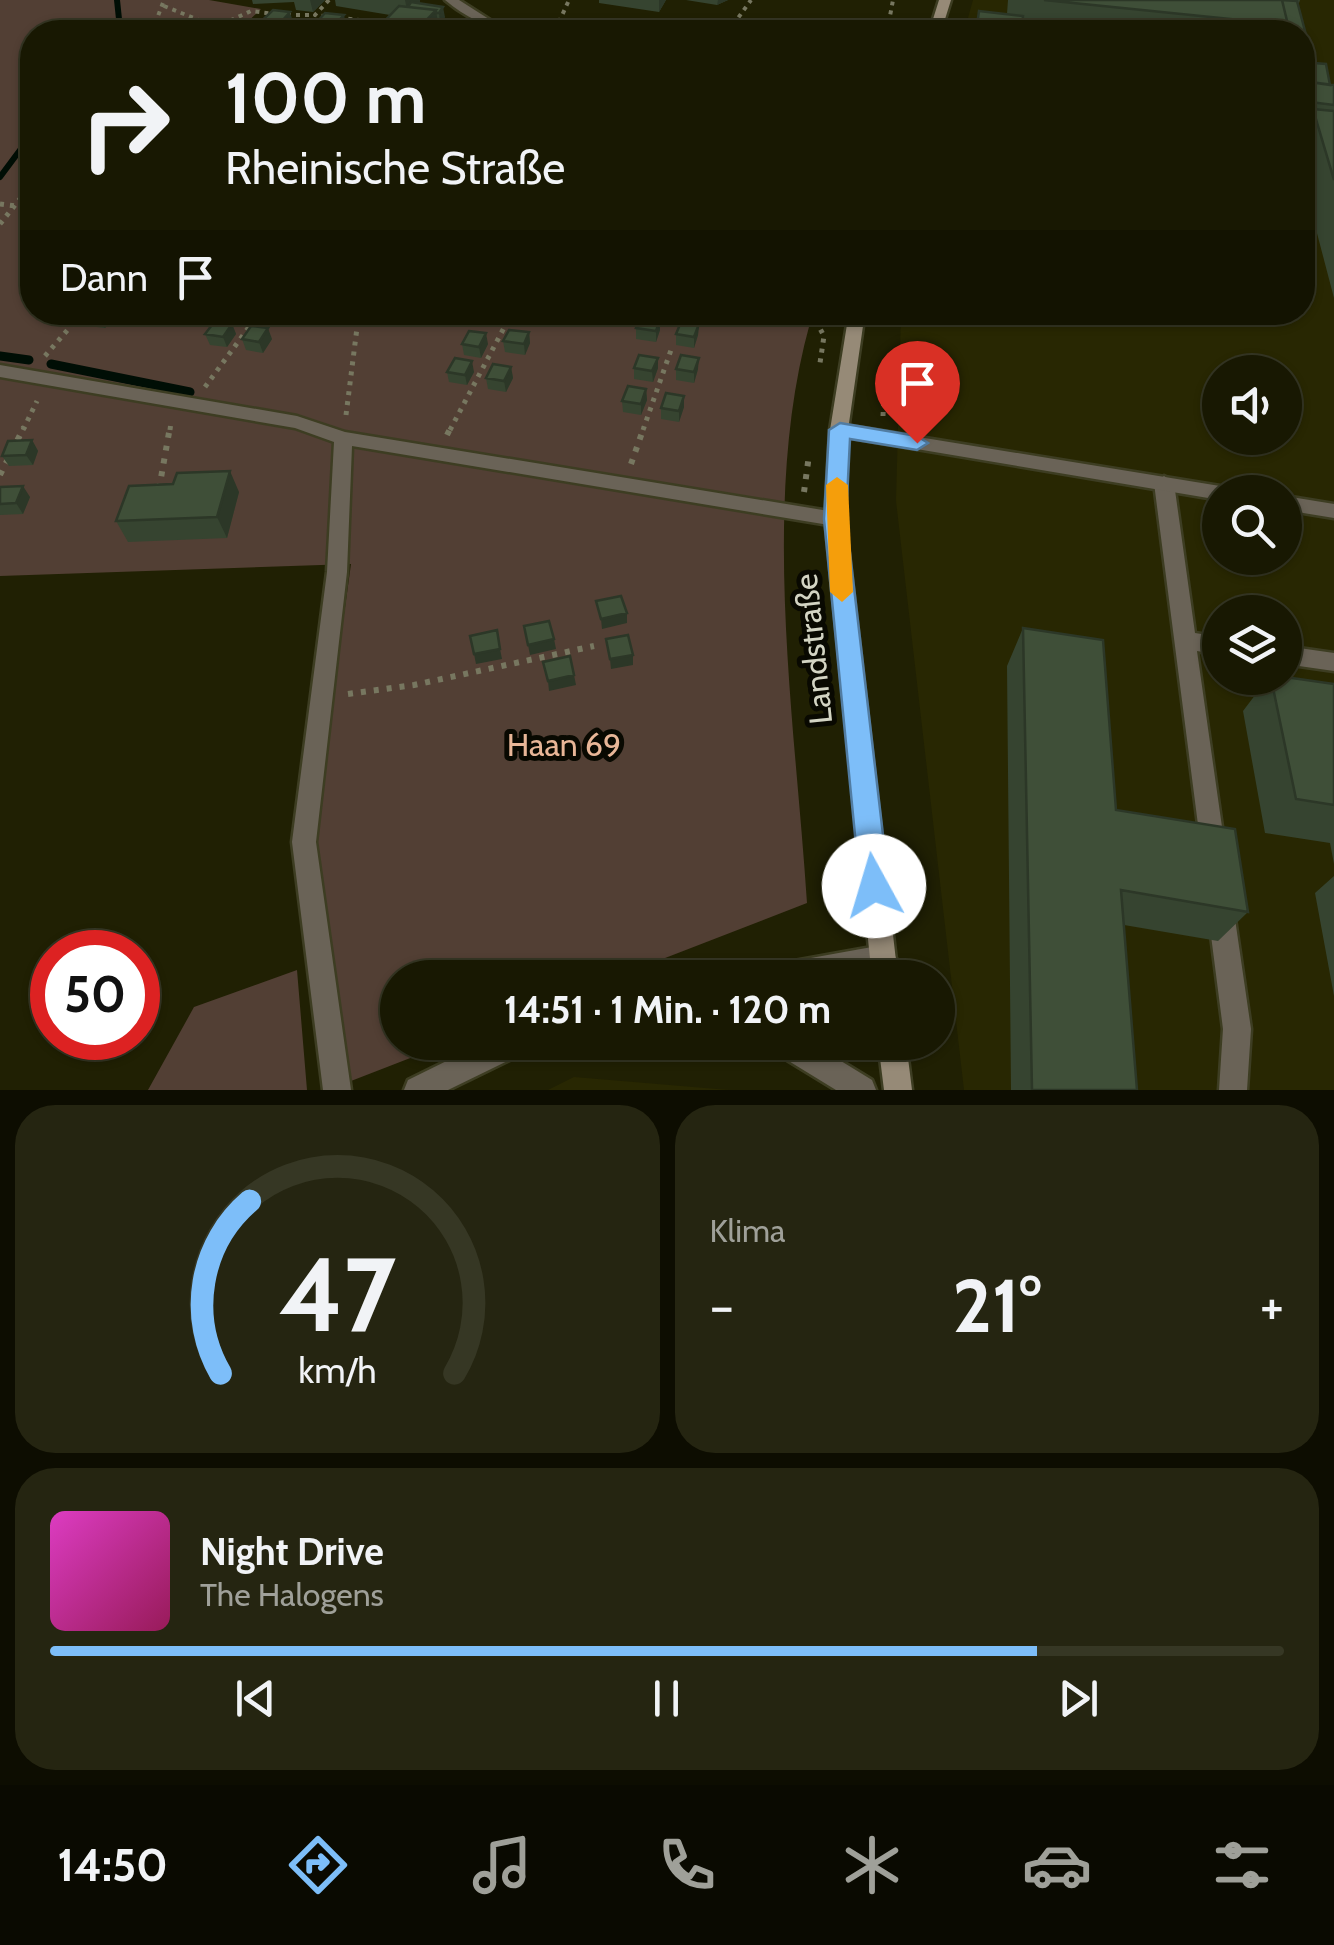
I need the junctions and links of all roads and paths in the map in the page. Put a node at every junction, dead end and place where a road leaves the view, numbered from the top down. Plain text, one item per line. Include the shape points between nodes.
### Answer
1 (329, 0) edge
2 (451, 0) edge
3 (162, 2) edge
4 (315, 15) junction
5 (201, 20) edge
6 (231, 20) edge
7 (358, 20) edge
8 (475, 20) edge
9 (20, 198) edge
10 (0, 204) edge
11 (14, 206) junction
12 (20, 207) edge
13 (0, 224) edge
14 (72, 325) edge
15 (249, 325) edge
16 (356, 325) edge
17 (505, 325) edge
18 (855, 325) edge
19 (671, 350) dead end
20 (0, 371) edge
21 (885, 372) dead end
22 (28, 376) junction
23 (53, 380) junction
24 (184, 403) junction
25 (840, 430) junction
26 (882, 437) junction
27 (343, 438) junction
28 (437, 454) junction
29 (0, 476) edge
30 (624, 484) junction
31 (1164, 484) junction
32 (1202, 489) edge
33 (156, 506) edge
34 (1302, 506) edge
35 (1334, 511) edge
36 (835, 519) junction
37 (1185, 640) junction
38 (1202, 643) edge
39 (594, 646) dead end
40 (1302, 657) edge
41 (1334, 662) edge
42 (322, 698) junction
43 (883, 960) edge
44 (479, 1060) edge
45 (813, 1060) edge
46 (894, 1060) edge
47 (337, 1090) edge
48 (418, 1090) edge
49 (862, 1090) edge
50 (898, 1090) edge
51 (1233, 1090) edge

1 - 4 path
2 - 8 street
3 - 5 path
4 - 6 path via 251,11
4 - 7 path
9 - 11 path
10 - 11 path
11 - 12 path
11 - 13 path
14 - 22 path
15 - 24 path
16 - 27 path
17 - 28 path
18 - 25 main road, Landstraße
19 - 30 path
20 - 22 street
21 - 26 path
22 - 23 street
23 - 24 street
23 - 29 path via 28,411
24 - 27 street via 297,422
24 - 33 path
25 - 26 street
25 - 36 main road, Landstraße
26 - 31 street
27 - 28 street
27 - 42 street
28 - 30 street
30 - 36 street
31 - 32 street
31 - 37 street
34 - 35 street
36 - 43 main road, Landstraße
37 - 38 street
37 - 51 street via 1237,1029
39 - 42 path
40 - 41 street
42 - 47 street via 304,842
44 - 48 street
45 - 49 street
46 - 50 main road

